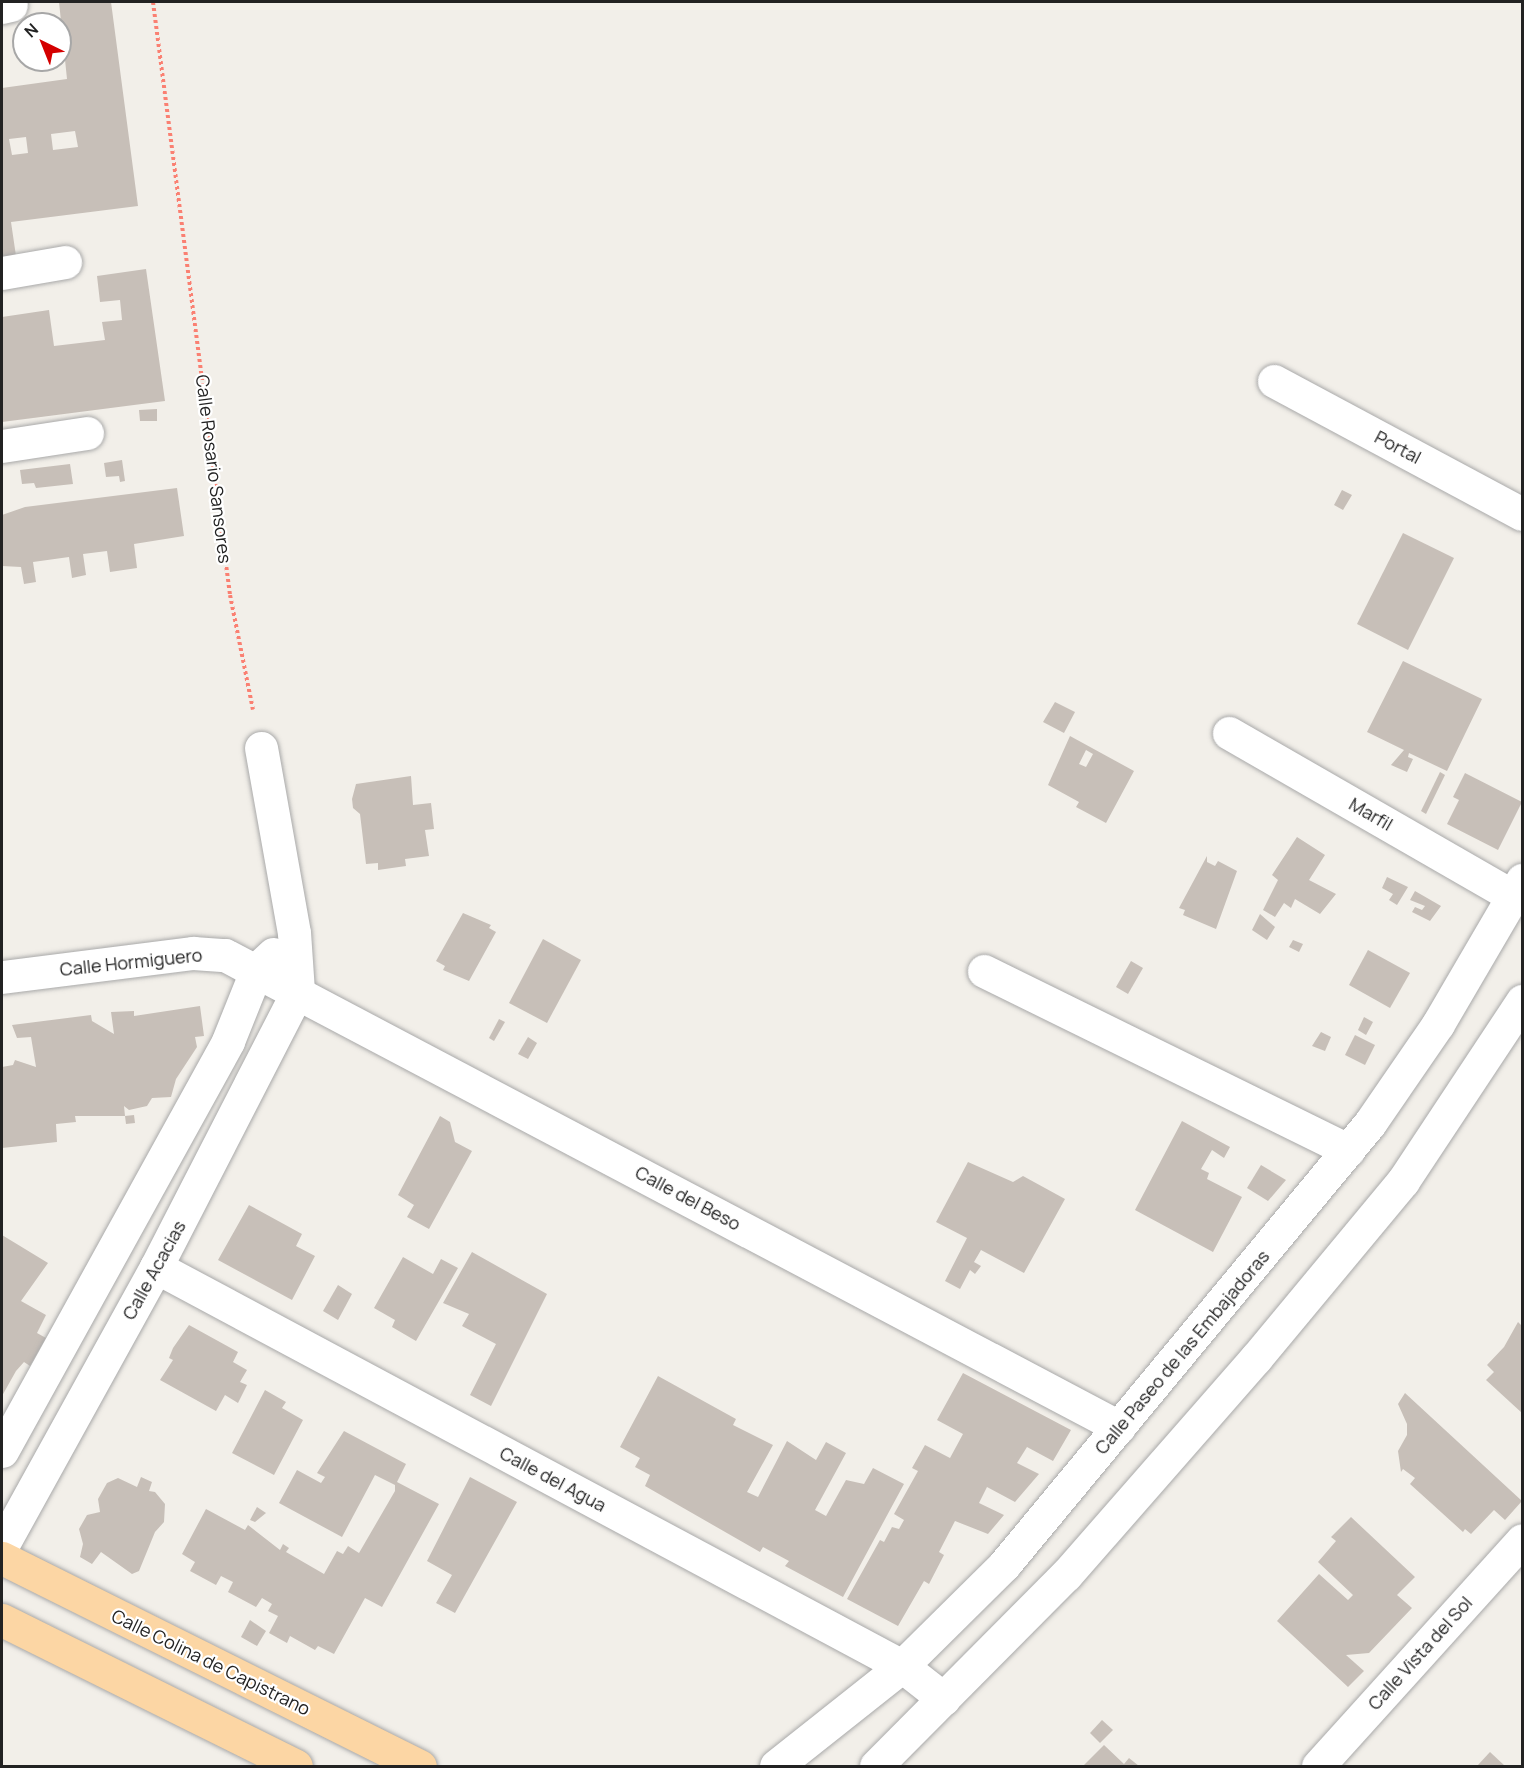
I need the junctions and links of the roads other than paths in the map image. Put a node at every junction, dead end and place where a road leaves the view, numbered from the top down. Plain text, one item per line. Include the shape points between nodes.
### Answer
1 (65, 262) dead end
2 (2, 273) edge
3 (1274, 381) dead end
4 (87, 433) dead end
5 (2, 446) edge
6 (1522, 514) edge
7 (1229, 733) dead end
8 (261, 748) road end
9 (1518, 888) edge
10 (294, 933) junction
11 (257, 969) junction
12 (984, 971) dead end
13 (2, 977) edge
14 (298, 991) junction
15 (1522, 1001) edge
16 (1348, 1150) junction
17 (156, 1267) junction
18 (1119, 1427) junction
19 (2, 1451) edge
20 (1522, 1540) edge
21 (2, 1546) edge
22 (2, 1558) edge
23 (2, 1620) edge
24 (902, 1666) junction
25 (944, 1699) junction
26 (296, 1767) edge
27 (420, 1767) edge
28 (776, 1767) edge
29 (876, 1767) edge
30 (1318, 1767) edge

1 - 2 street
3 - 6 street, Portal
4 - 5 street
7 - 9 street, Marfil
8 - 10 street
9 - 16 street, Calle Paseo de las Embajadoras via 1438,1024
10 - 11 street
10 - 14 street
11 - 13 street, Calle Hormiguero via 225,955 202,952
11 - 14 street, Calle del Beso
11 - 19 street via 228,1041
12 - 16 street
14 - 17 street, Calle Acacias via 270,1052
14 - 18 street, Calle del Beso
15 - 25 street via 1403,1181 1278,1332 1066,1575
16 - 18 street, Calle Paseo de las Embajadoras
17 - 21 street, Calle Acacias
17 - 24 street, Calle del Agua
18 - 24 street, Calle Paseo de las Embajadoras via 1004,1564
20 - 30 street, Calle Vista del Sol
22 - 27 main road, Calle Colina de Capistrano
23 - 26 main road
24 - 25 street, Calle del Agua
24 - 28 street, Calle Paseo de las Embajadoras
25 - 29 street

